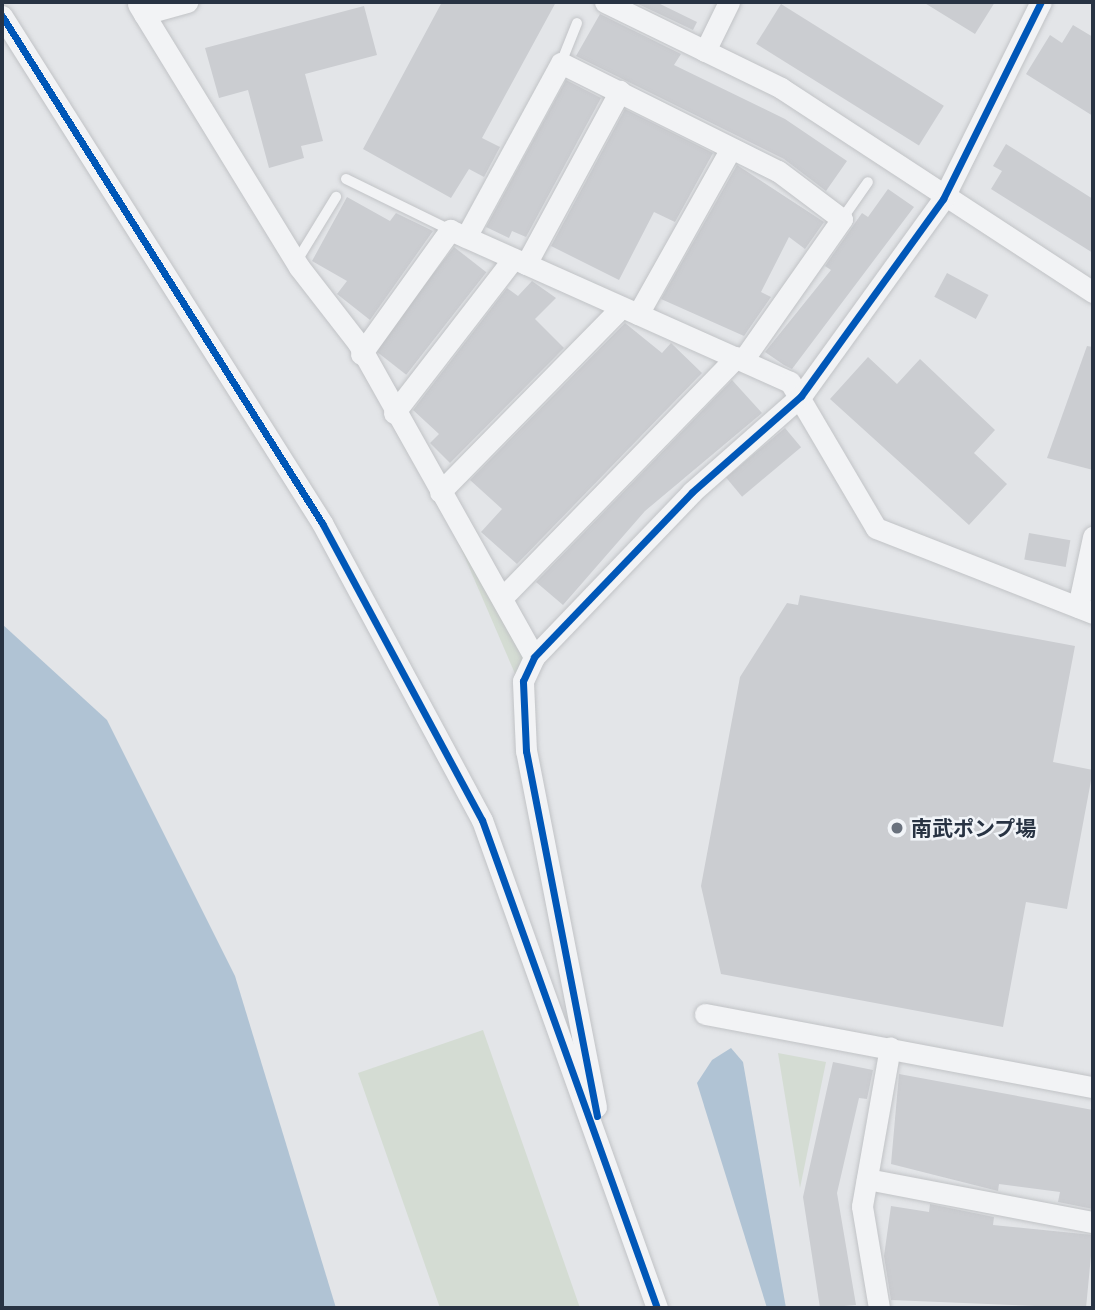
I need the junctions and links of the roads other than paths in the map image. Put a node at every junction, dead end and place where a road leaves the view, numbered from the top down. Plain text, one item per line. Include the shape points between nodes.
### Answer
1 (187, 2) edge
2 (605, 2) edge
3 (729, 2) edge
4 (1041, 2) edge
5 (140, 8) edge
6 (2, 16) edge
7 (577, 23) dead end
8 (705, 51) junction
9 (561, 63) junction
10 (620, 91) junction
11 (731, 148) junction
12 (346, 179) dead end
13 (868, 182) dead end
14 (336, 197) dead end
15 (943, 199) junction
16 (842, 219) junction
17 (458, 234) junction
18 (298, 259) junction
19 (519, 262) junction
20 (1093, 292) edge
21 (630, 311) junction
22 (361, 354) junction
23 (740, 358) junction
24 (801, 396) junction
25 (394, 413) junction
26 (440, 492) junction
27 (1093, 537) edge
28 (502, 598) junction
29 (1086, 610) edge
30 (534, 657) junction
31 (705, 1014) dead end
32 (890, 1047) junction
33 (1093, 1087) edge
34 (604, 1160) junction
35 (867, 1179) junction
36 (1093, 1222) edge
37 (657, 1308) edge
38 (879, 1308) edge

1 - 5 street
2 - 8 street
3 - 8 street
4 - 15 street
5 - 18 street
6 - 34 street via 322,523 482,820
7 - 9 lane
8 - 15 street via 781,88
9 - 10 street
9 - 17 street
10 - 11 street
10 - 19 street
11 - 16 street via 778,171
11 - 21 street
12 - 17 lane
13 - 16 lane
14 - 18 lane
15 - 20 street
15 - 24 street
16 - 23 street
17 - 19 street
17 - 22 street
18 - 22 street
19 - 21 street
19 - 25 street
21 - 23 street
21 - 26 street
22 - 25 street
23 - 24 street via 790,382
23 - 28 street
24 - 29 street via 876,528
24 - 30 street via 692,492
25 - 26 street
26 - 28 street
27 - 29 street
28 - 30 street
30 - 34 street via 523,681 526,751
31 - 32 street
32 - 33 street
32 - 35 street
34 - 37 street
35 - 36 street
35 - 38 street via 862,1206

